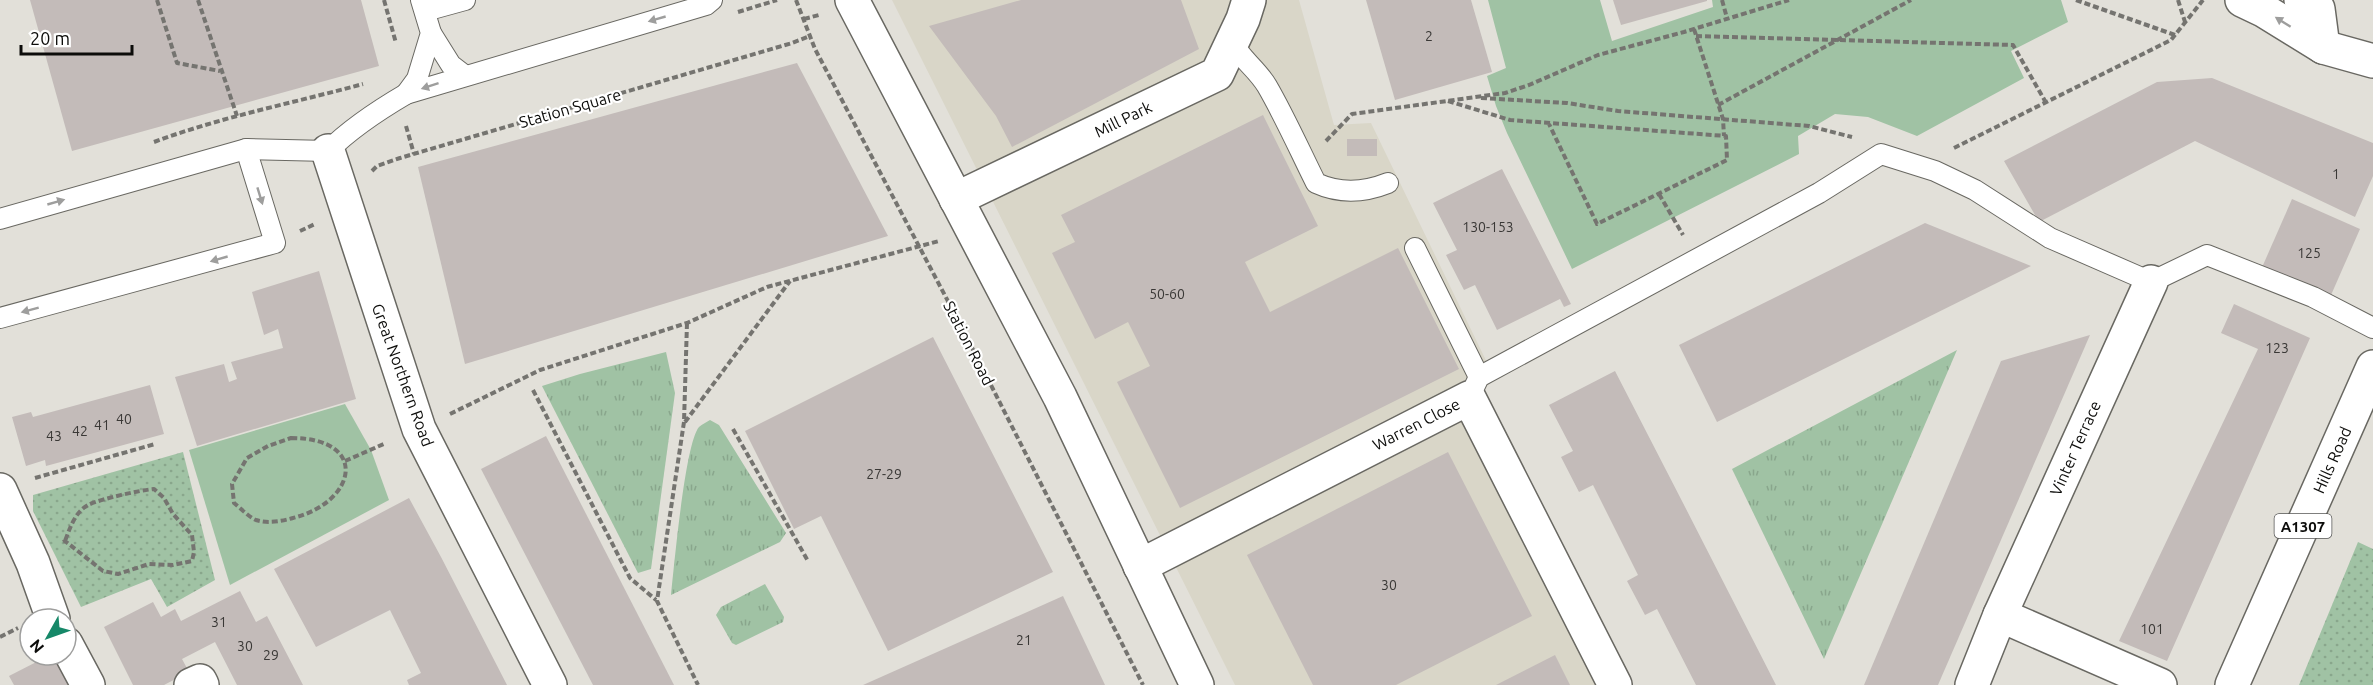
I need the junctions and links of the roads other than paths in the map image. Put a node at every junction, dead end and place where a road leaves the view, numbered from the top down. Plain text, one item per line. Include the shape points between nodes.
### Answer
1 (465, 0) edge
2 (712, 0) edge
3 (852, 0) edge
4 (1249, 0) edge
5 (2242, 0) edge
6 (2301, 0) edge
7 (423, 6) edge
8 (431, 33) junction
9 (1232, 42) junction
10 (2324, 47) junction
11 (2373, 61) edge
12 (464, 75) junction
13 (406, 94) junction
14 (246, 148) junction
15 (328, 151) junction
16 (1388, 183) dead end
17 (956, 199) junction
18 (0, 219) edge
19 (1415, 248) dead end
20 (2146, 291) junction
21 (0, 318) edge
22 (2373, 328) edge
23 (2373, 367) edge
24 (1474, 387) junction
25 (0, 490) edge
26 (1140, 566) junction
27 (49, 607) edge
28 (2000, 615) junction
29 (78, 666) edge
30 (88, 685) edge
31 (191, 685) edge
32 (202, 685) edge
33 (550, 685) edge
34 (1197, 685) edge
35 (1615, 685) edge
36 (1972, 685) edge
37 (2160, 685) edge
38 (2232, 685) edge

1 - 7 lane
2 -> 12 lane via 706,5
3 - 17 street
4 - 9 street, Mill Park
10 -> 5 street
6 - 10 street via 2318,9
7 - 8 lane
8 - 12 lane via 451,64
8 - 13 lane via 417,79
9 - 16 lane via 1267,85 1316,183 1333,191 1370,190
9 - 17 street, Mill Park via 1217,74
10 - 11 street
12 -> 13 lane
13 - 15 lane via 366,119
14 - 15 lane
18 -> 14 lane
14 -> 21 lane via 275,243
15 - 33 street, Great Northern Road via 419,429
17 - 26 street via 1055,387
19 - 24 lane
20 - 22 lane via 2207,255 2313,297
20 - 24 lane via 2050,238 1975,190 1935,171 1881,153 1820,193
20 - 28 street, Vinter Terrace
23 - 38 street, Hills Road / A1307
24 - 26 street, Warren Close
24 - 35 street, Warren Close
25 - 27 street
26 - 34 street
28 - 36 street, Vinter Terrace
28 - 37 street
29 - 30 street
31 - 32 street via 200,681

